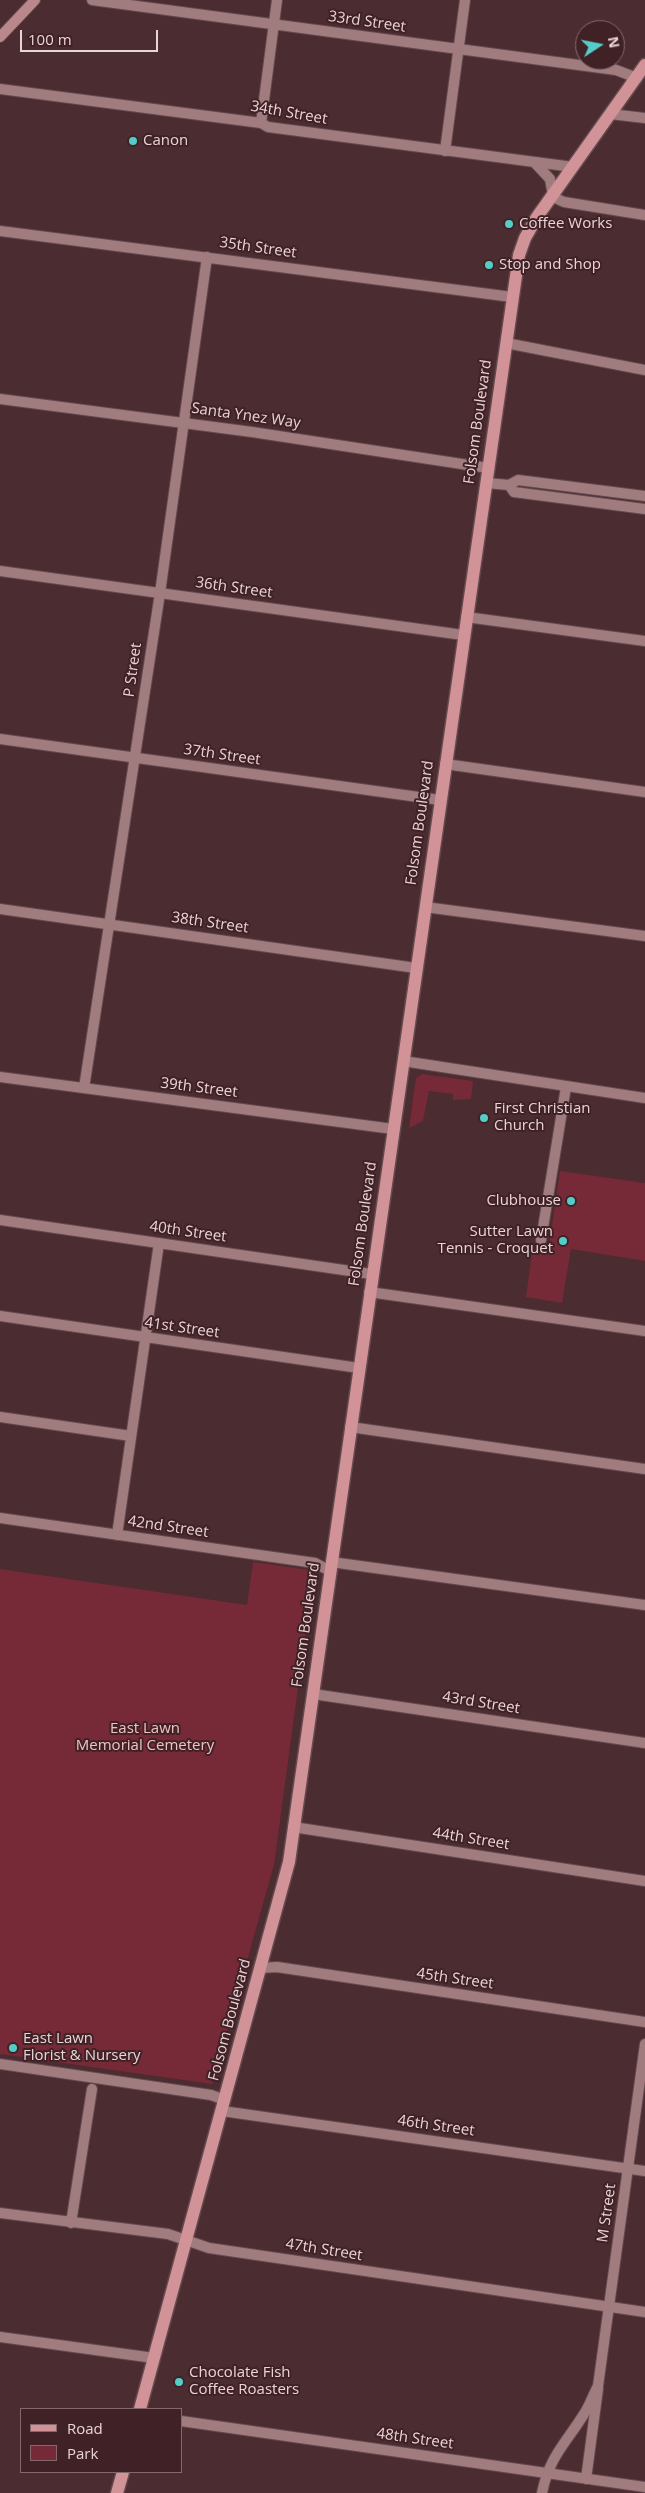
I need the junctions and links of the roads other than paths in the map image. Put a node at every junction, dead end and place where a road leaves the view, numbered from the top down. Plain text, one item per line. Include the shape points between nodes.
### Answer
1 (35, 0) edge
2 (92, 0) edge
3 (277, 0) edge
4 (465, 0) edge
5 (274, 24) junction
6 (0, 37) edge
7 (459, 49) junction
8 (645, 66) edge
9 (636, 78) junction
10 (0, 89) edge
11 (610, 114) junction
12 (645, 118) edge
13 (262, 122) junction
14 (445, 150) junction
15 (534, 162) junction
16 (573, 167) junction
17 (553, 197) junction
18 (645, 215) edge
19 (0, 231) edge
20 (207, 256) junction
21 (512, 296) junction
22 (506, 343) junction
23 (645, 370) edge
24 (0, 400) edge
25 (183, 422) junction
26 (488, 468) junction
27 (486, 482) junction
28 (509, 485) junction
29 (571, 486) junction
30 (645, 496) edge
31 (569, 498) junction
32 (645, 509) edge
33 (0, 570) edge
34 (160, 593) junction
35 (466, 617) junction
36 (463, 635) junction
37 (645, 641) edge
38 (0, 739) edge
39 (135, 758) junction
40 (445, 764) junction
41 (645, 792) edge
42 (440, 800) junction
43 (425, 907) junction
44 (0, 909) edge
45 (110, 924) junction
46 (645, 936) edge
47 (416, 968) junction
48 (402, 1061) junction
49 (0, 1077) edge
50 (566, 1087) junction
51 (84, 1088) junction
52 (645, 1098) edge
53 (393, 1129) junction
54 (0, 1220) edge
55 (541, 1240) dead end
56 (159, 1243) junction
57 (372, 1274) junction
58 (369, 1292) junction
59 (0, 1316) edge
60 (645, 1331) edge
61 (146, 1338) junction
62 (360, 1368) junction
63 (0, 1417) edge
64 (350, 1427) junction
65 (131, 1436) junction
66 (645, 1469) edge
67 (0, 1518) edge
68 (117, 1535) junction
69 (330, 1566) junction
70 (645, 1605) edge
71 (313, 1694) junction
72 (645, 1743) edge
73 (293, 1827) junction
74 (645, 1880) edge
75 (261, 1968) junction
76 (645, 2022) edge
77 (645, 2044) edge
78 (0, 2064) edge
79 (92, 2089) dead end
80 (223, 2105) junction
81 (628, 2169) junction
82 (645, 2171) edge
83 (0, 2214) edge
84 (70, 2223) junction
85 (186, 2241) junction
86 (609, 2307) junction
87 (645, 2312) edge
88 (0, 2337) edge
89 (154, 2358) junction
90 (598, 2386) junction
91 (140, 2408) edge
92 (182, 2421) edge
93 (123, 2473) edge
94 (547, 2473) junction
95 (586, 2479) junction
96 (645, 2487) edge
97 (117, 2493) edge
98 (542, 2493) edge

1 - 6 main road
2 - 5 street, 33rd Street
3 - 5 street
4 - 7 street
5 - 7 street, 33rd Street
5 - 13 street
7 - 9 street, 33rd Street via 616,70
7 - 14 street
8 - 9 main road, Folsom Boulevard
9 - 11 main road, Folsom Boulevard
10 - 13 street, 34th Street
11 - 12 street
11 - 16 main road, Folsom Boulevard
13 - 14 street, 34th Street via 268,127
14 - 15 street, 34th Street
15 - 16 street, 34th Street
15 - 17 street via 550,179
16 - 17 main road, Folsom Boulevard
17 - 18 street via 564,202
17 - 21 main road, Folsom Boulevard via 521,246
19 - 20 street, 35th Street
20 - 21 street, 35th Street
20 - 25 street, P Street
21 - 22 main road, Folsom Boulevard
22 - 23 street
22 - 26 main road, Folsom Boulevard
24 - 25 street, Santa Ynez Way
25 - 26 street, Santa Ynez Way
25 - 34 street, P Street
26 - 27 main road, Folsom Boulevard
27 - 28 street
27 - 35 main road, Folsom Boulevard
28 - 29 street via 518,480
28 - 31 street via 514,492
29 - 30 street
29 - 31 street
31 - 32 street
33 - 34 street, 36th Street
34 - 36 street, 36th Street
34 - 39 street, P Street
35 - 36 main road, Folsom Boulevard
35 - 37 street
36 - 40 main road, Folsom Boulevard
38 - 39 street, 37th Street
39 - 42 street, 37th Street
39 - 45 street, P Street
40 - 41 street
40 - 42 main road, Folsom Boulevard
42 - 43 main road, Folsom Boulevard
43 - 46 street
43 - 47 main road, Folsom Boulevard
44 - 45 street, 38th Street
45 - 47 street, 38th Street
45 - 51 street, P Street via 94,1008
47 - 48 main road, Folsom Boulevard
48 - 50 street
48 - 53 main road, Folsom Boulevard
49 - 51 street, 39th Street
50 - 52 street
50 - 55 street
51 - 53 street, 39th Street
53 - 57 main road, Folsom Boulevard
54 - 56 street, 40th Street
56 - 57 street, 40th Street
56 - 61 street
57 - 58 main road, Folsom Boulevard
58 - 60 street
58 - 62 main road, Folsom Boulevard
59 - 61 street, 41st Street
61 - 62 street, 41st Street
61 - 65 street
62 - 64 main road, Folsom Boulevard
63 - 65 street
64 - 66 street
64 - 69 main road, Folsom Boulevard
65 - 68 street
67 - 68 street, 42nd Street
68 - 69 street, 42nd Street
69 - 70 street, 42nd Street
69 - 71 main road, Folsom Boulevard
71 - 72 street, 43rd Street
71 - 73 main road, Folsom Boulevard
73 - 74 street, 44th Street
73 - 75 main road, Folsom Boulevard via 284,1884
75 - 76 street, 45th Street via 277,1967
75 - 80 main road, Folsom Boulevard
77 - 81 street, M Street
78 - 80 street, 46th Street via 211,2095
79 - 84 street
80 - 81 street, 46th Street
80 - 85 main road, Folsom Boulevard
81 - 82 street, 46th Street
81 - 86 street, M Street
83 - 84 street, 47th Street
84 - 85 street, 47th Street via 168,2234
85 - 86 street, 47th Street via 209,2248
85 - 89 main road, Folsom Boulevard
86 - 87 street, 47th Street
86 - 90 street, M Street
88 - 89 street
89 - 91 main road, Folsom Boulevard
90 - 94 street, M Street
90 - 95 street, M Street
92 - 94 street, 48th Street
93 - 97 main road
94 - 95 street, 48th Street
94 - 98 street, M Street
95 - 96 street, 48th Street

